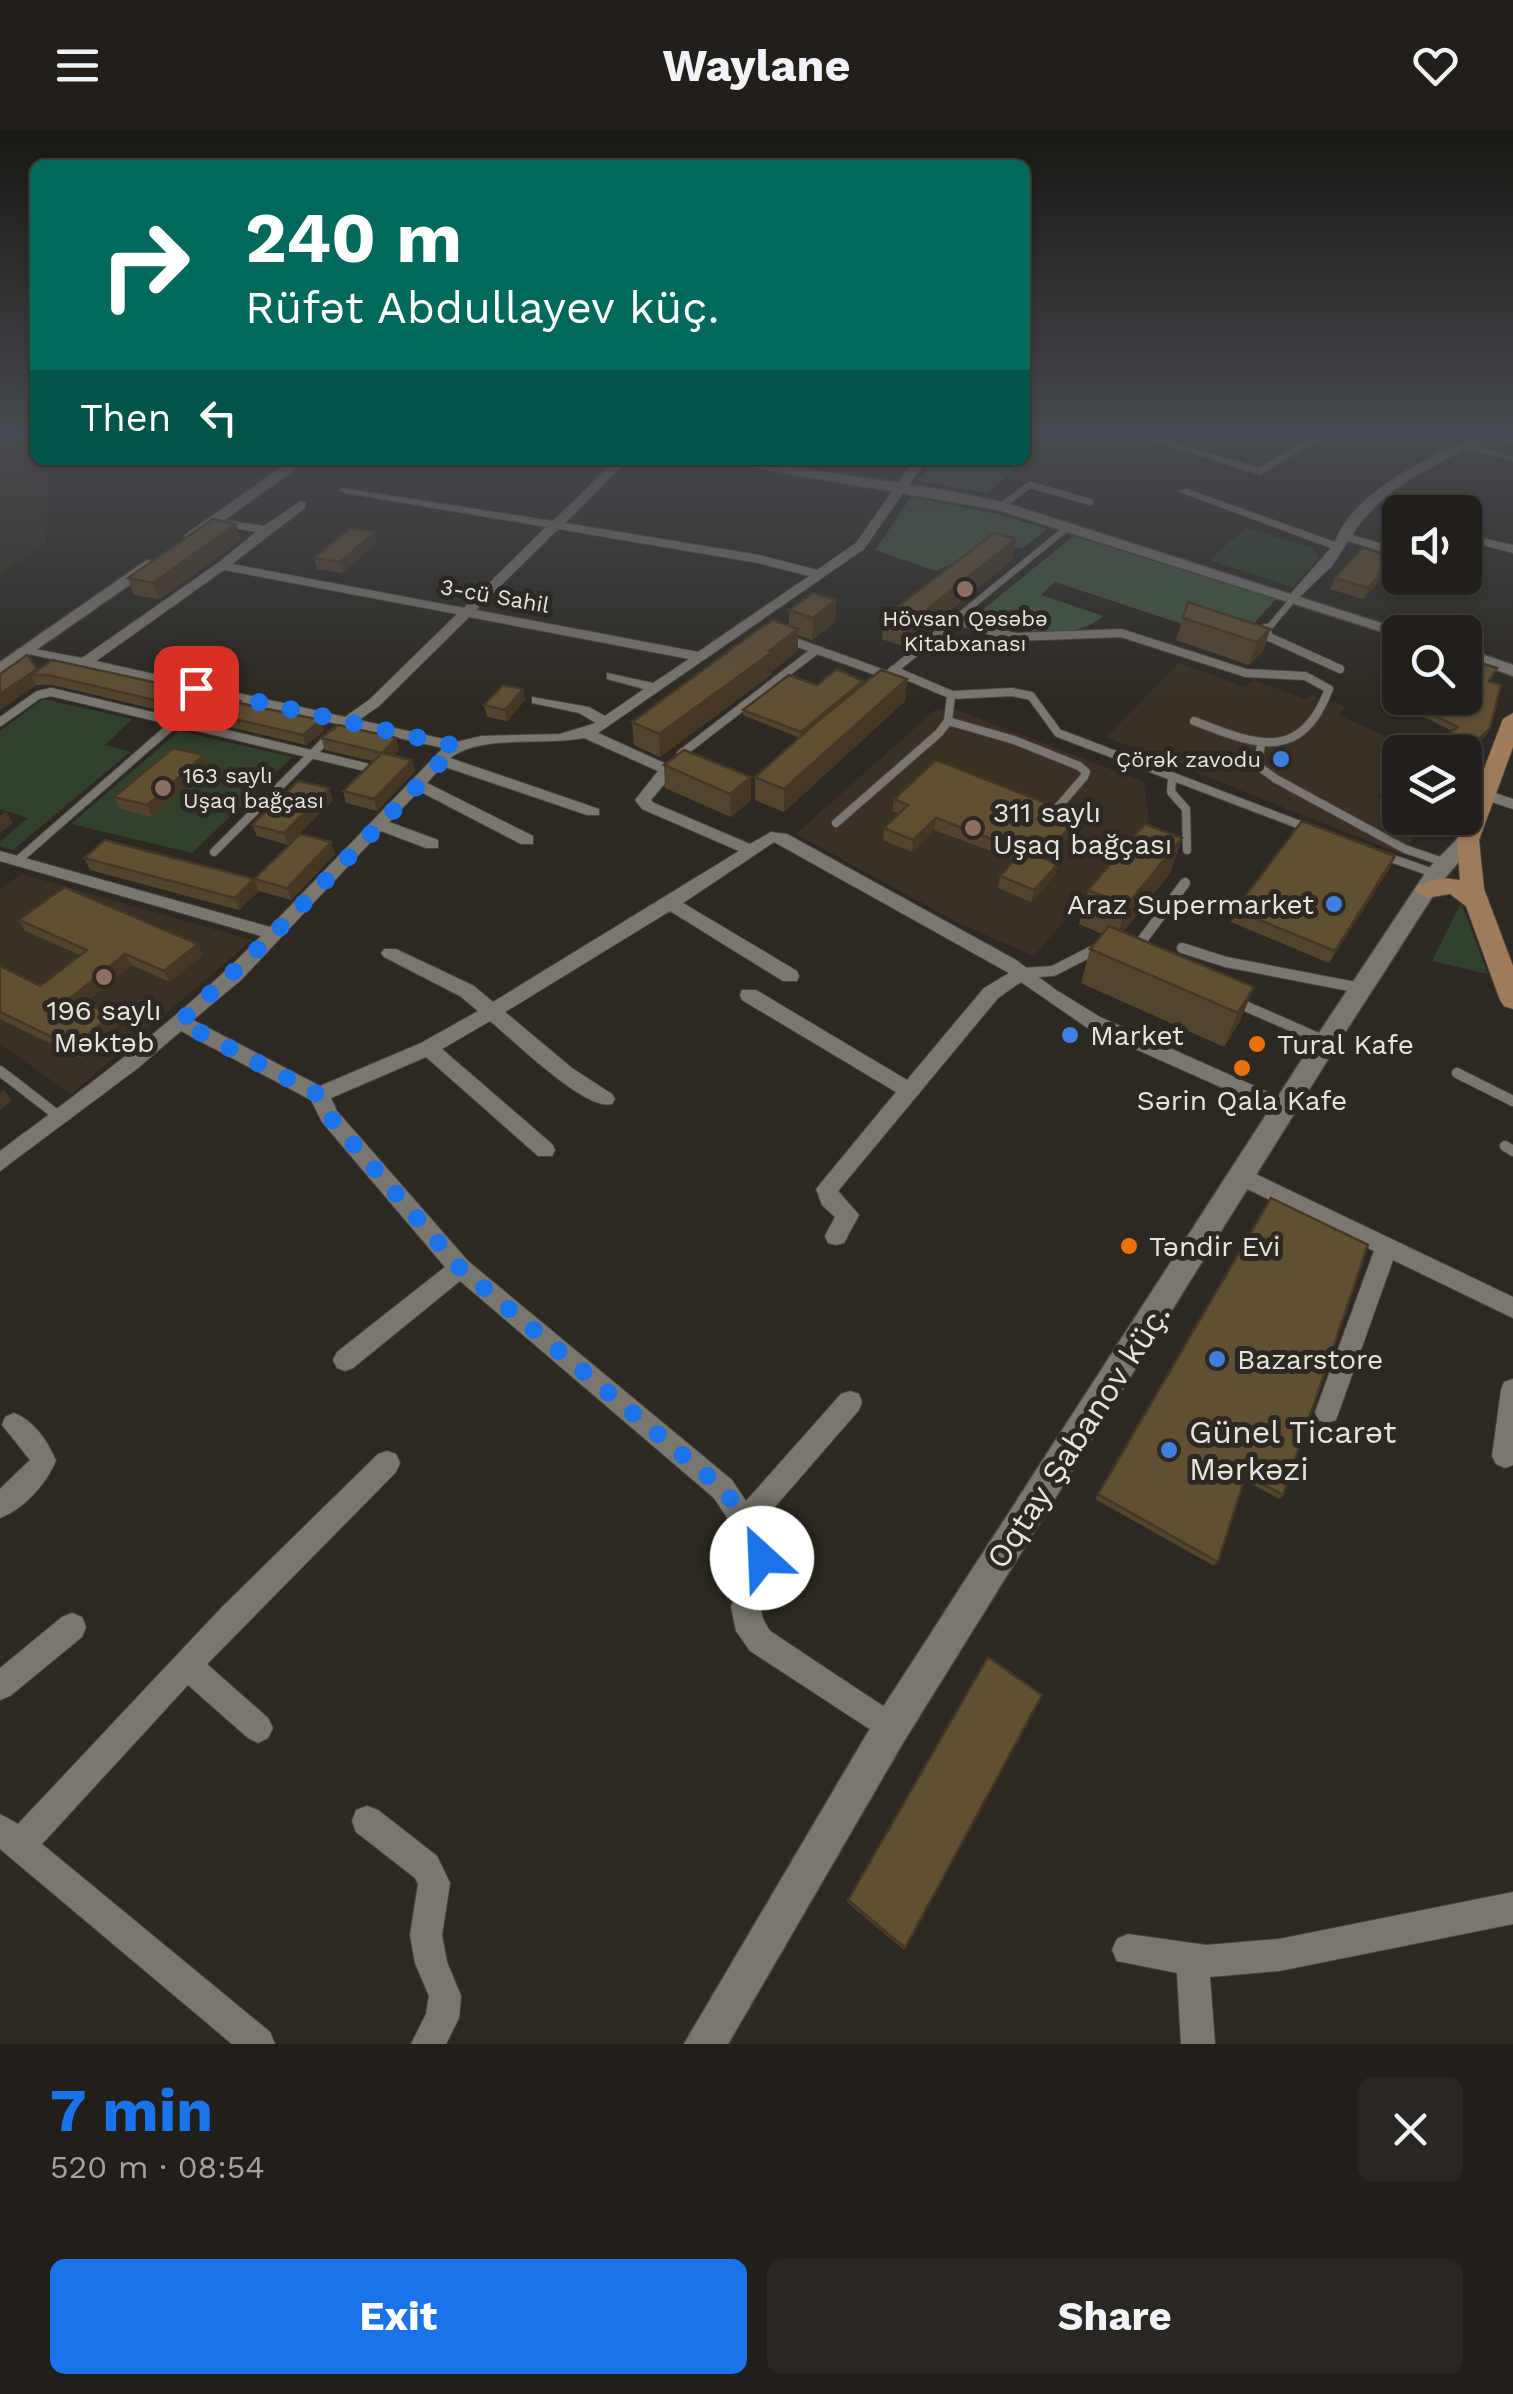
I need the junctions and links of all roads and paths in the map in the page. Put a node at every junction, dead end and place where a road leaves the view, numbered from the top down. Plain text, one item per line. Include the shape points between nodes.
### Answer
1 (211, 523) edge
2 (227, 523) edge
3 (275, 523) edge
4 (547, 523) edge
5 (878, 523) edge
6 (1059, 523) edge
7 (1284, 523) edge
8 (1352, 523) edge
9 (557, 525) junction
10 (1068, 526) junction
11 (266, 530) junction
12 (1339, 541) junction
13 (1482, 541) edge
14 (1382, 549) edge
15 (1513, 549) edge
16 (1012, 552) edge
17 (1030, 558) junction
18 (222, 566) junction
19 (820, 575) junction
20 (1294, 598) junction
21 (468, 612) junction
22 (953, 621) junction
23 (1382, 626) edge
24 (769, 633) edge
25 (28, 650) junction
26 (816, 650) junction
27 (702, 656) junction
28 (1482, 659) edge
29 (84, 662) junction
30 (0, 670) edge
31 (1340, 670) dead end
32 (1513, 671) edge
33 (890, 673) junction
34 (612, 676) dead end
35 (872, 687) edge
36 (656, 688) junction
37 (950, 695) junction
38 (537, 700) dead end
39 (948, 721) junction
40 (1194, 721) dead end
41 (0, 722) edge
42 (176, 722) junction
43 (345, 723) junction
44 (607, 723) junction
45 (1512, 728) edge
46 (587, 734) junction
47 (1261, 744) junction
48 (456, 746) junction
49 (310, 753) junction
50 (689, 758) joint
51 (440, 760) junction
52 (365, 767) edge
53 (668, 770) junction
54 (1172, 778) junction
55 (417, 784) junction
56 (1486, 795) junction
57 (1513, 804) edge
58 (1058, 807) edge
59 (593, 812) dead end
60 (836, 823) dead end
61 (379, 824) junction
62 (1313, 829) edge
63 (528, 840) dead end
64 (1468, 840) junction
65 (432, 844) dead end
66 (1366, 848) edge
67 (750, 850) junction
68 (1187, 850) dead end
69 (214, 852) dead end
70 (8, 858) edge
71 (0, 873) edge
72 (1436, 876) junction
73 (1184, 883) dead end
74 (1476, 902) junction
75 (671, 904) junction
76 (274, 934) junction
77 (1182, 948) dead end
78 (390, 953) dead end
79 (1130, 956) junction
80 (1148, 964) edge
81 (1022, 973) junction
82 (790, 976) dead end
83 (1361, 988) junction
84 (750, 995) dead end
85 (1220, 995) edge
86 (1513, 1000) edge
87 (493, 1012) junction
88 (180, 1022) junction
89 (1326, 1042) junction
90 (428, 1048) junction
91 (0, 1071) edge
92 (1457, 1073) dead end
93 (910, 1091) junction
94 (319, 1095) junction
95 (605, 1099) dead end
96 (1513, 1101) edge
97 (1286, 1108) junction
98 (61, 1118) junction
99 (545, 1150) dead end
100 (0, 1163) edge
101 (1243, 1177) junction
102 (836, 1236) dead end
103 (1386, 1245) junction
104 (460, 1268) junction
105 (1513, 1308) edge
106 (345, 1360) dead end
107 (1513, 1390) edge
108 (850, 1402) dead end
109 (1328, 1412) dead end
110 (14, 1425) dead end
111 (1505, 1456) dead end
112 (387, 1463) dead end
113 (0, 1505) edge
114 (747, 1520) junction
115 (72, 1627) dead end
116 (186, 1665) junction
117 (0, 1686) edge
118 (258, 1728) dead end
119 (891, 1728) junction
120 (366, 1820) dead end
121 (10, 1838) edge
122 (1513, 1908) edge
123 (1128, 1950) dead end
124 (1192, 1959) junction
125 (258, 2044) edge
126 (428, 2044) edge
127 (706, 2044) edge
128 (1198, 2044) edge

1 - 25 street
2 - 11 street
3 - 11 street
4 - 9 street
5 - 19 street
6 - 10 street
7 - 12 street
8 - 12 street
9 - 19 street
9 - 21 street
10 - 17 lane
10 - 20 street
11 - 18 street
12 - 14 street
12 - 20 street
13 - 15 street
16 - 17 lane
17 - 22 lane
18 - 21 street, 3-cü Sahil
18 - 29 street
19 - 27 street
20 - 23 street
20 - 31 lane via 1266,628 1269,637
21 - 27 street, 3-cü Sahil
21 - 43 street
22 - 33 lane
22 - 47 lane via 1015,637 1121,634 1246,672 1304,676 1329,689 1296,738
24 - 26 lane
25 - 29 street
25 - 30 street
26 - 33 lane
26 - 50 lane
27 - 36 street
28 - 32 street
29 - 43 street
33 - 35 lane
33 - 37 lane
34 - 36 street
36 - 44 street
37 - 39 lane
37 - 54 lane via 1029,695 1058,733
38 - 44 street via 584,710
39 - 58 lane via 1079,766 1084,777
39 - 60 lane
40 - 47 lane
41 - 42 lane via 51,692
42 - 49 lane
42 - 70 lane
43 - 48 street
43 - 49 lane
44 - 46 street
45 - 56 main road
46 - 48 street
46 - 53 street
47 - 72 lane via 1258,766 1405,848
48 - 51 street
49 - 52 lane
49 - 69 lane
50 - 53 street
51 - 55 street
51 - 59 street
53 - 67 street via 645,794 648,806
54 - 62 lane
54 - 68 lane via 1171,792 1186,809
55 - 61 street
55 - 63 street
56 - 57 street
56 - 64 main road
61 - 65 street
61 - 76 street
64 - 72 street, Oqtay Şabanov küç.
64 - 74 main road
66 - 72 lane
67 - 75 street
67 - 81 street via 781,838
70 - 71 street
70 - 76 street
72 - 74 main road
72 - 83 street, Oqtay Şabanov küç.
73 - 79 lane
74 - 86 main road
75 - 82 street
75 - 87 street
76 - 88 street
77 - 83 lane via 1221,964 1322,976
78 - 87 street via 467,991
79 - 80 lane
79 - 81 lane via 1098,948 1054,971
81 - 93 street via 990,993
81 - 97 street via 1093,1022
83 - 89 street, Oqtay Şabanov küç.
84 - 93 street
85 - 89 lane
87 - 90 street
87 - 95 street
88 - 94 street
88 - 98 street
89 - 97 street, Oqtay Şabanov küç.
90 - 94 street
90 - 99 street
91 - 98 lane
92 - 96 lane
93 - 102 street via 827,1189 848,1215
94 - 104 street via 329,1116
97 - 101 street, Oqtay Şabanov küç.
98 - 100 street
101 - 103 street
101 - 119 street, Oqtay Şabanov küç.
103 - 105 street
103 - 109 street
104 - 106 street
104 - 114 street via 723,1489
107 - 111 street
108 - 114 street
110 - 113 street via 43,1461
112 - 116 street
114 - 119 street via 762,1558 746,1620 760,1641
115 - 117 street
116 - 118 street
116 - 121 street
119 - 127 street, Oqtay Şabanov küç.
120 - 126 street via 426,1867 434,1883 426,1935 444,1996 442,2018
121 - 125 street
122 - 124 street via 1280,1955
123 - 124 street
124 - 128 street

